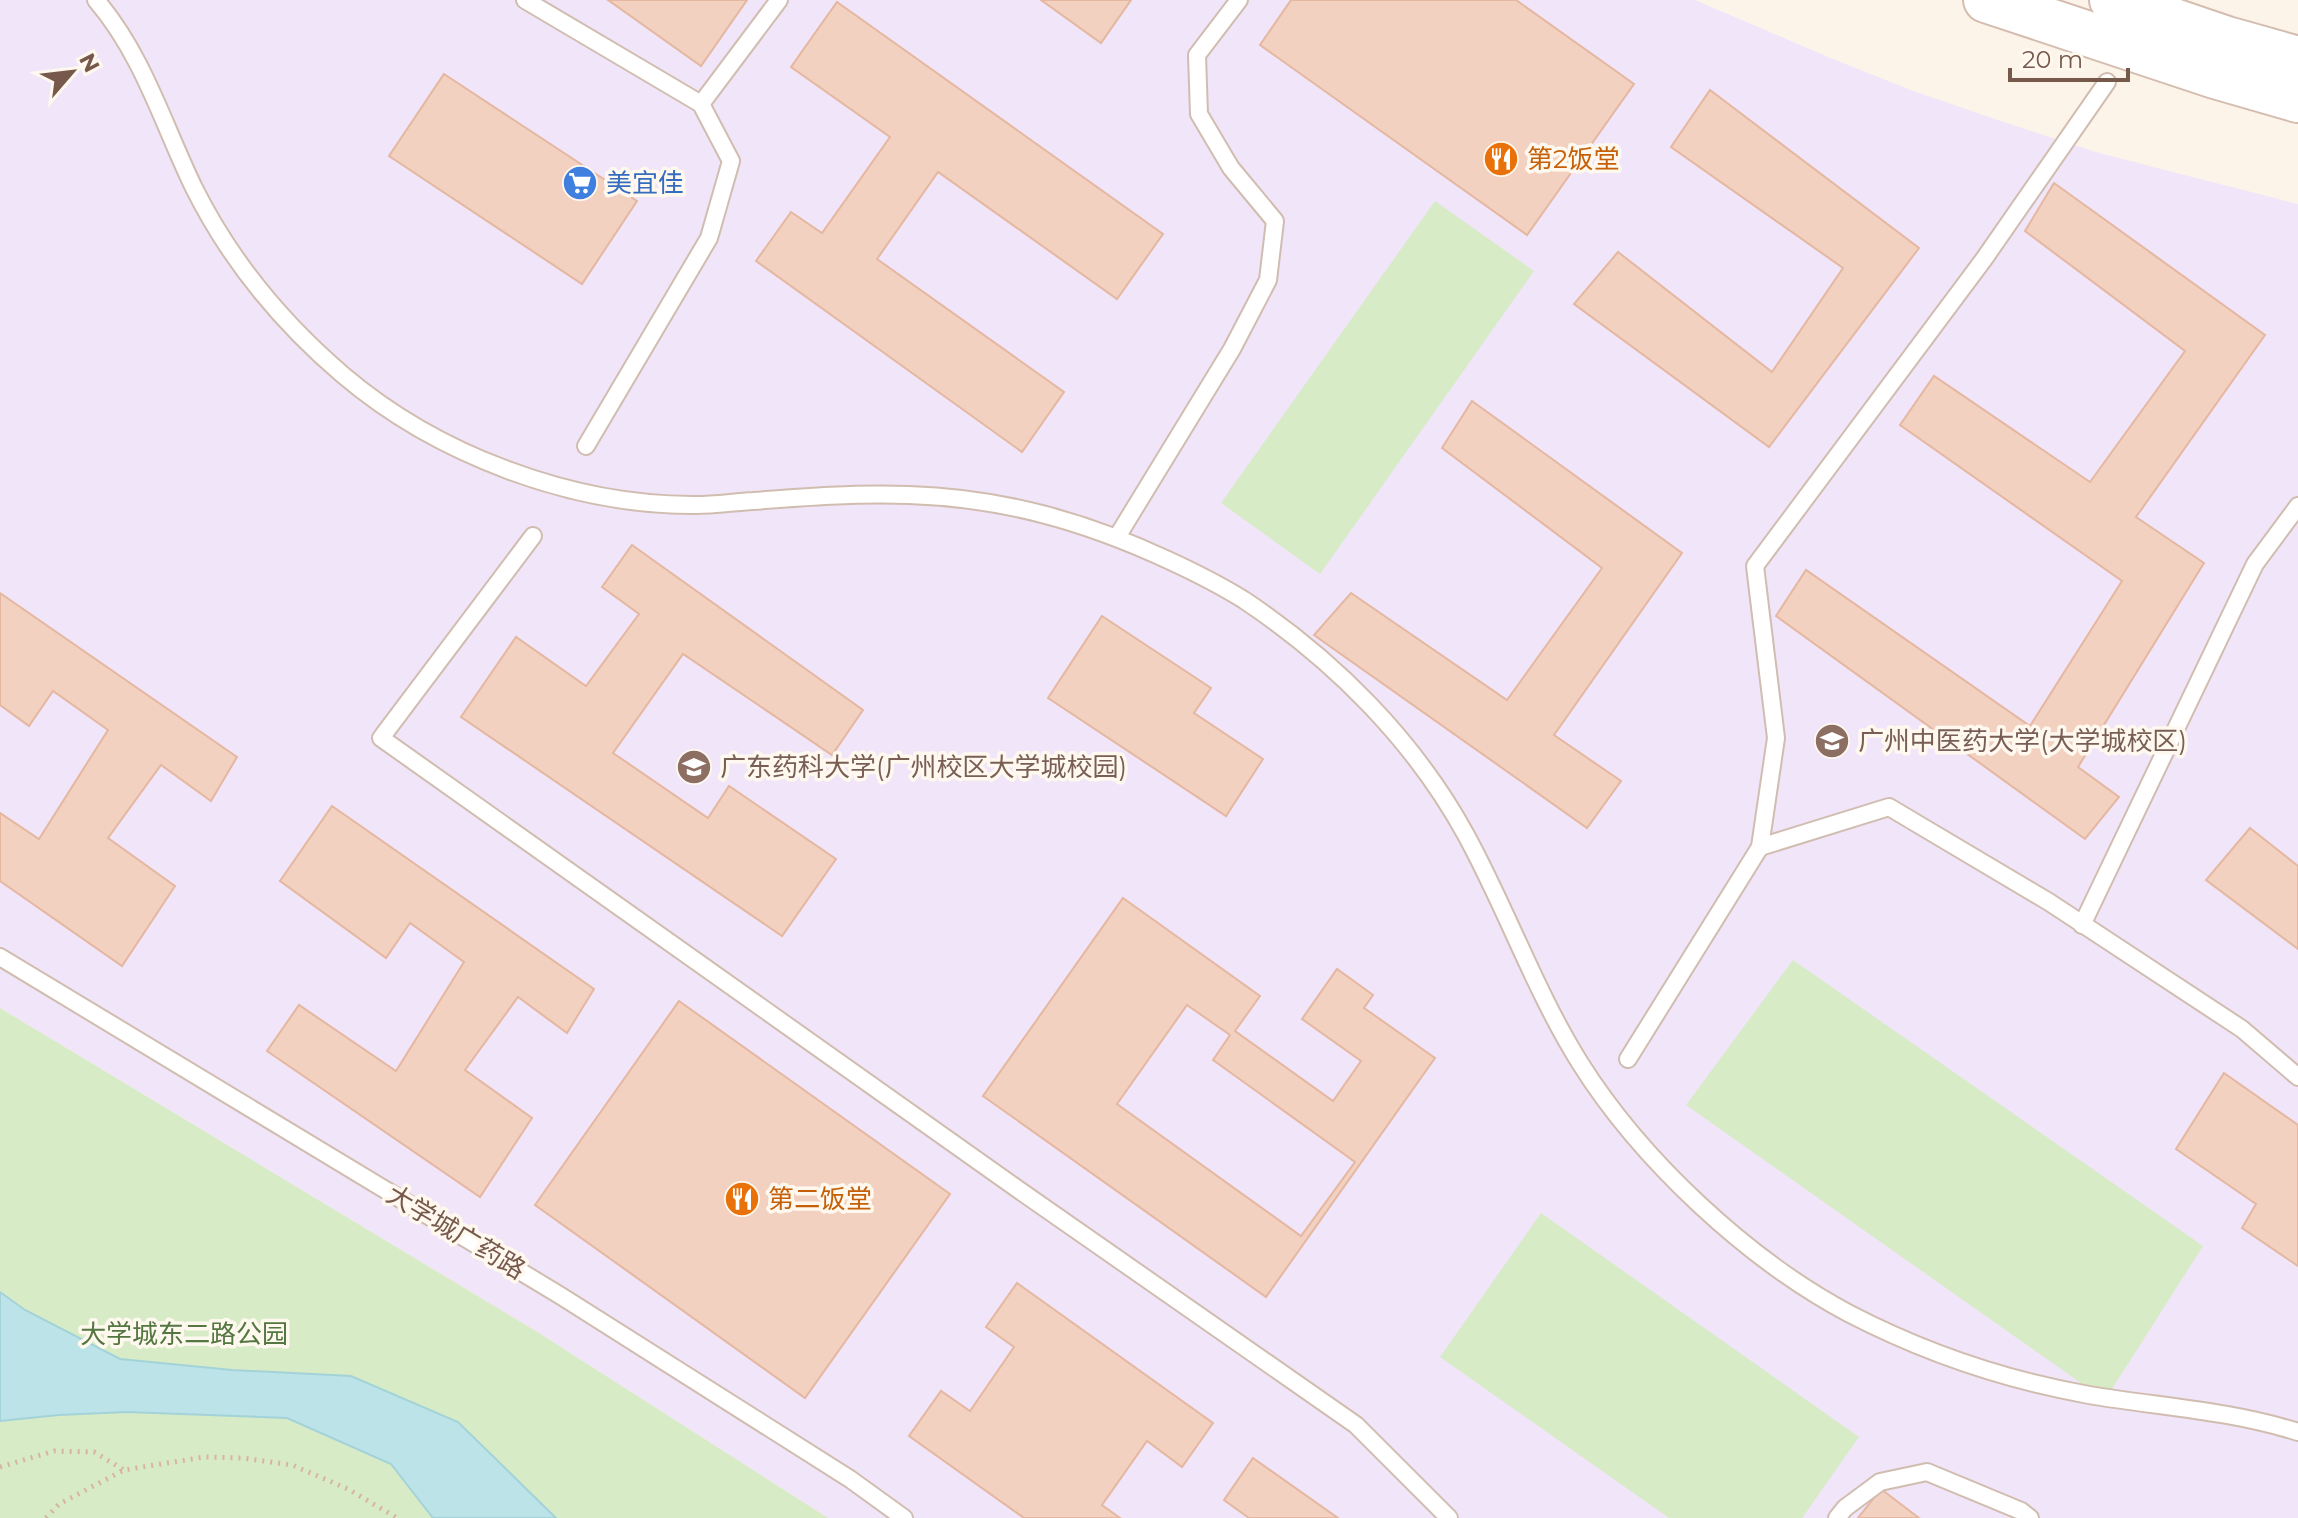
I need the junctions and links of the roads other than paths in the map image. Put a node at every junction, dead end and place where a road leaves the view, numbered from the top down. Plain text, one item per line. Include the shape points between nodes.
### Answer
1 (96, 0) edge
2 (525, 0) edge
3 (779, 0) edge
4 (1239, 0) edge
5 (1986, 0) edge
6 (2112, 0) edge
7 (2298, 59) edge
8 (2107, 82) dead end
9 (2298, 100) edge
10 (701, 104) junction
11 (586, 446) dead end
12 (2298, 506) edge
13 (533, 536) dead end
14 (1117, 537) junction
15 (1760, 847) junction
16 (2082, 925) junction
17 (0, 957) edge
18 (1628, 1059) dead end
19 (2298, 1077) edge
20 (2298, 1432) edge
21 (904, 1518) edge
22 (1449, 1518) edge
23 (1837, 1518) edge
24 (2030, 1518) edge

1 - 14 lane via 142,71 219,233 261,293 342,374 377,402 451,446 561,486 652,503 704,505 854,494 960,498 1012,506
2 - 10 lane
3 - 10 lane
4 - 14 lane via 1197,55 1199,114 1231,168 1275,221 1268,280
5 - 9 main road
6 - 7 main road
8 - 15 lane via 1984,259 1755,566 1776,738
10 - 11 lane via 731,161 709,238
12 - 16 lane via 2255,564
13 - 22 lane via 381,738 1356,1425
14 - 20 lane via 1240,597 1318,656 1405,745 1464,832 1581,1065 1678,1185 1762,1256 1845,1311 2000,1374 2089,1395 2238,1415
15 - 16 lane via 1889,807
15 - 18 lane
16 - 19 lane via 2242,1029
17 - 21 lane, 大学城广药路 via 585,1311
23 - 24 lane via 1880,1482 1927,1472

